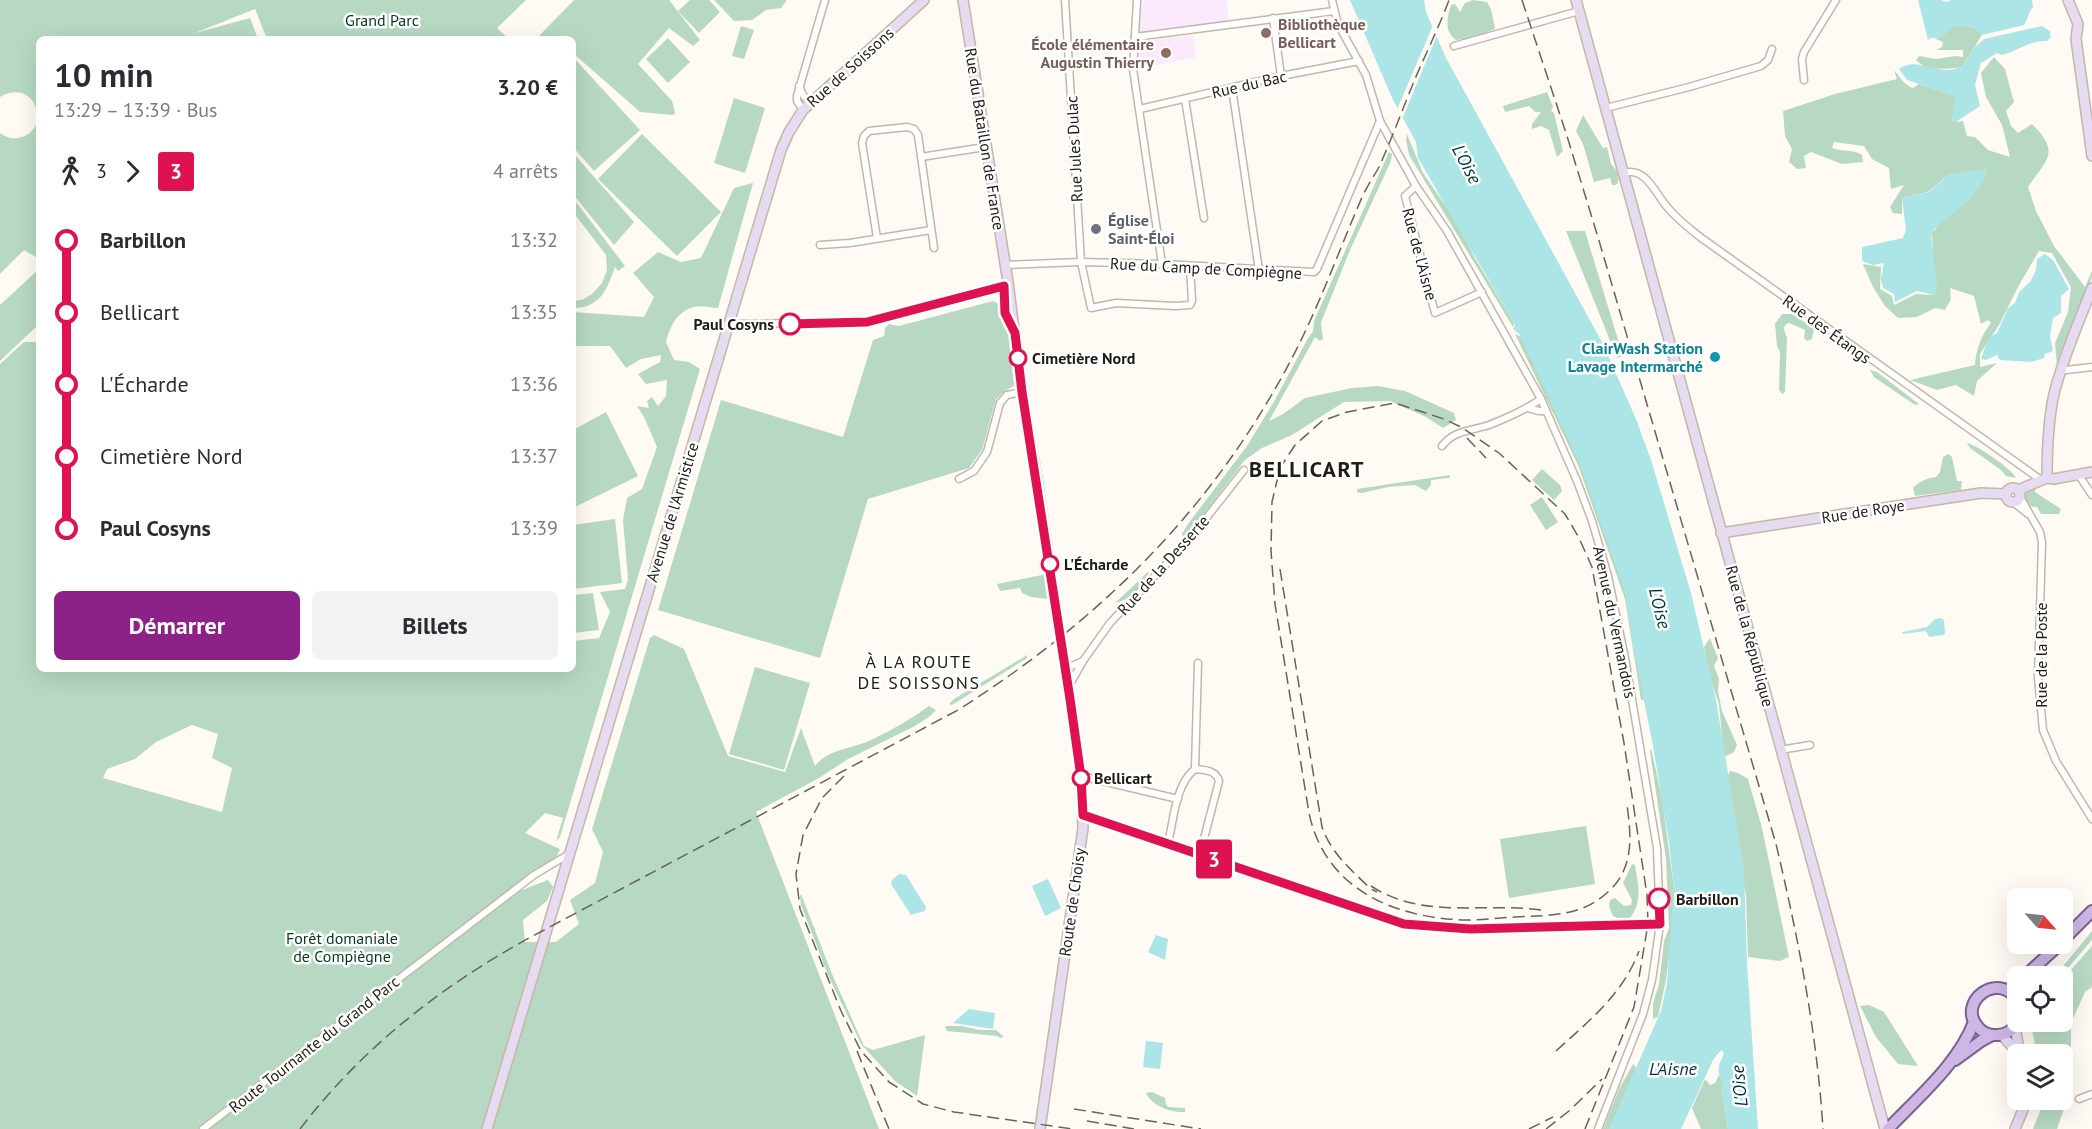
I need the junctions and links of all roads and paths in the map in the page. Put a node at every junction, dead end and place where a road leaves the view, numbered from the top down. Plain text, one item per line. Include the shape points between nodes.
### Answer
1 (819, 0) edge
2 (825, 0) edge
3 (924, 0) edge
4 (963, 0) edge
5 (1065, 0) edge
6 (1137, 0) edge
7 (1332, 0) edge
8 (1576, 0) edge
9 (1836, 0) edge
10 (2069, 4) edge
11 (822, 9) junction
12 (1334, 11) junction
13 (1579, 11) junction
14 (1274, 18) junction
15 (1135, 37) junction
16 (1454, 46) dead end
17 (1772, 48) dead end
18 (1359, 61) junction
19 (1281, 76) junction
20 (1804, 80) dead end
21 (1232, 88) junction
22 (1185, 99) junction
23 (2089, 105) edge
24 (807, 106) junction
25 (1606, 108) junction
26 (1140, 109) junction
27 (1380, 122) junction
28 (785, 141) joint
29 (986, 147) junction
30 (2092, 156) edge
31 (921, 157) junction
32 (1624, 172) junction
33 (1416, 186) junction
34 (1204, 218) dead end
35 (931, 230) junction
36 (877, 238) junction
37 (820, 245) dead end
38 (934, 248) dead end
39 (1081, 262) junction
40 (1162, 264) junction
41 (1004, 265) junction
42 (1190, 267) junction
43 (1259, 270) junction
44 (1005, 282) junction
45 (2092, 288) edge
46 (1482, 292) junction
47 (729, 324) junction
48 (2092, 367) edge
49 (2061, 368) junction
50 (1022, 392) junction
51 (1541, 399) junction
52 (1528, 408) junction
53 (1546, 411) junction
54 (1442, 446) dead end
55 (1244, 470) dead end
56 (2092, 472) edge
57 (2078, 474) junction
58 (961, 477) dead end
59 (2044, 479) junction
60 (2092, 495) edge
61 (2017, 496) junction
62 (1721, 533) junction
63 (1061, 638) joint
64 (1083, 661) junction
65 (1198, 663) dead end
66 (1065, 669) junction
67 (1068, 686) junction
68 (1810, 744) dead end
69 (1780, 750) junction
70 (1195, 769) junction
71 (1081, 777) junction
72 (1178, 799) junction
73 (1083, 815) junction
74 (2092, 819) edge
75 (1168, 843) junction
76 (570, 854) junction
77 (1200, 854) junction
78 (2092, 911) edge
79 (1660, 924) junction
80 (2073, 930) edge
81 (2050, 954) edge
82 (2042, 963) junction
83 (2038, 966) edge
84 (2040, 966) edge
85 (2007, 991) edge
86 (1974, 1022) junction
87 (2007, 1029) edge
88 (1997, 1035) junction
89 (2007, 1044) edge
90 (1946, 1066) junction
91 (2092, 1094) edge
92 (2079, 1099) dead end
93 (2023, 1110) edge
94 (203, 1129) edge
95 (487, 1129) edge
96 (1040, 1129) edge
97 (1598, 1129) edge
98 (1886, 1129) edge
99 (2015, 1129) edge

1 - 11 street
2 - 11 street
3 - 24 main road, Rue de Soissons
4 - 29 main road, Rue du Bataillon de France
5 - 39 street, Rue Jules Dulac
6 - 15 street
7 - 12 street, Avenue du Vermandois
8 - 13 main road, Rue de la République
9 - 20 street via 1804,52
10 - 23 main road via 2078,24 2080,71
11 - 24 street via 799,85 797,101
12 - 14 street
12 - 18 street, Avenue du Vermandois
13 - 16 street
13 - 25 main road, Rue de la République
14 - 15 street
14 - 19 street
15 - 26 street via 1133,69
17 - 25 street via 1761,66
18 - 19 street, Rue du Bac
18 - 27 street, Avenue du Vermandois
19 - 21 street, Rue du Bac
21 - 22 street, Rue du Bac
21 - 43 street
22 - 26 street, Rue du Bac
22 - 34 street
23 - 30 main road
24 - 28 main road, Rue de Soissons
25 - 32 main road, Rue de la République
26 - 40 street
27 - 33 street, Avenue du Vermandois
27 - 43 street, Rue du Camp de Compiègne via 1316,270
28 - 47 main road, Avenue de l'Armistice
29 - 31 street
29 - 41 main road, Rue du Bataillon de France
31 - 35 street
31 - 36 street via 914,129 869,131 864,136
32 - 59 street, Rue des Étangs via 1641,174 1668,208 1700,237
32 - 62 main road, Rue de la République
33 - 46 street, Avenue du Vermandois
33 - 46 street, Rue de l'Aisne via 1405,196 1435,313
35 - 36 street
35 - 38 street
36 - 37 street
39 - 40 street, Rue du Camp de Compiègne
39 - 41 street, Rue du Camp de Compiègne
39 - 42 street, Rue Jules Dulac via 1090,308 1116,303 1190,305
40 - 42 street, Rue du Camp de Compiègne
41 - 44 main road, Rue du Bataillon de France
42 - 43 street, Rue du Camp de Compiègne
44 - 47 street via 867,322
44 - 50 main road, Rue du Bataillon de France
45 - 49 main road
46 - 51 street, Avenue du Vermandois
47 - 76 main road, Avenue de l'Armistice
48 - 49 street
49 - 59 main road
50 - 58 street via 1007,395 1000,403 987,452 974,471
50 - 63 main road, Rue du Bataillon de France
51 - 52 street
51 - 53 street, Avenue du Vermandois
52 - 53 street
52 - 54 street via 1460,432
53 - 79 street, Avenue du Vermandois via 1592,522 1615,606 1656,848
55 - 64 street, Rue de la Desserte via 1189,540 1110,623
56 - 57 main road
57 - 59 main road
57 - 60 street
59 - 61 main road
61 - 62 main road, Rue de Roye via 2010,488 2006,494 1981,493
61 - 74 street, Rue de la Poste via 2040,532 2042,542 2038,677 2043,730 2055,760
62 - 69 main road, Rue de la République
63 - 66 main road, Route de Choisy
64 - 66 street
64 - 67 street, Rue de la Desserte
65 - 70 street
66 - 67 main road, Route de Choisy
67 - 71 main road, Route de Choisy
68 - 69 street
69 - 98 main road, Rue de la République
70 - 72 street via 1188,775
70 - 77 street via 1214,773 1219,781
71 - 72 street
71 - 73 main road, Route de Choisy
72 - 75 street
73 - 75 street
73 - 96 main road, Route de Choisy
75 - 77 street
76 - 94 street, Route Tournante du Grand Parc via 534,875
76 - 95 main road, Avenue de l'Armistice
77 - 79 street via 1404,924 1470,929
78 - 80 main road
79 - 97 street, Avenue du Vermandois via 1643,1014
81 - 82 main road
82 - 83 main road
82 - 84 main road
85 - 86 main road via 1993,988 1978,995 1972,1009
86 - 88 main road via 1980,1030
86 - 90 main road
87 - 88 main road
88 - 89 main road
88 - 90 main road via 1981,1041
90 - 98 main road
91 - 92 street
93 - 99 main road

